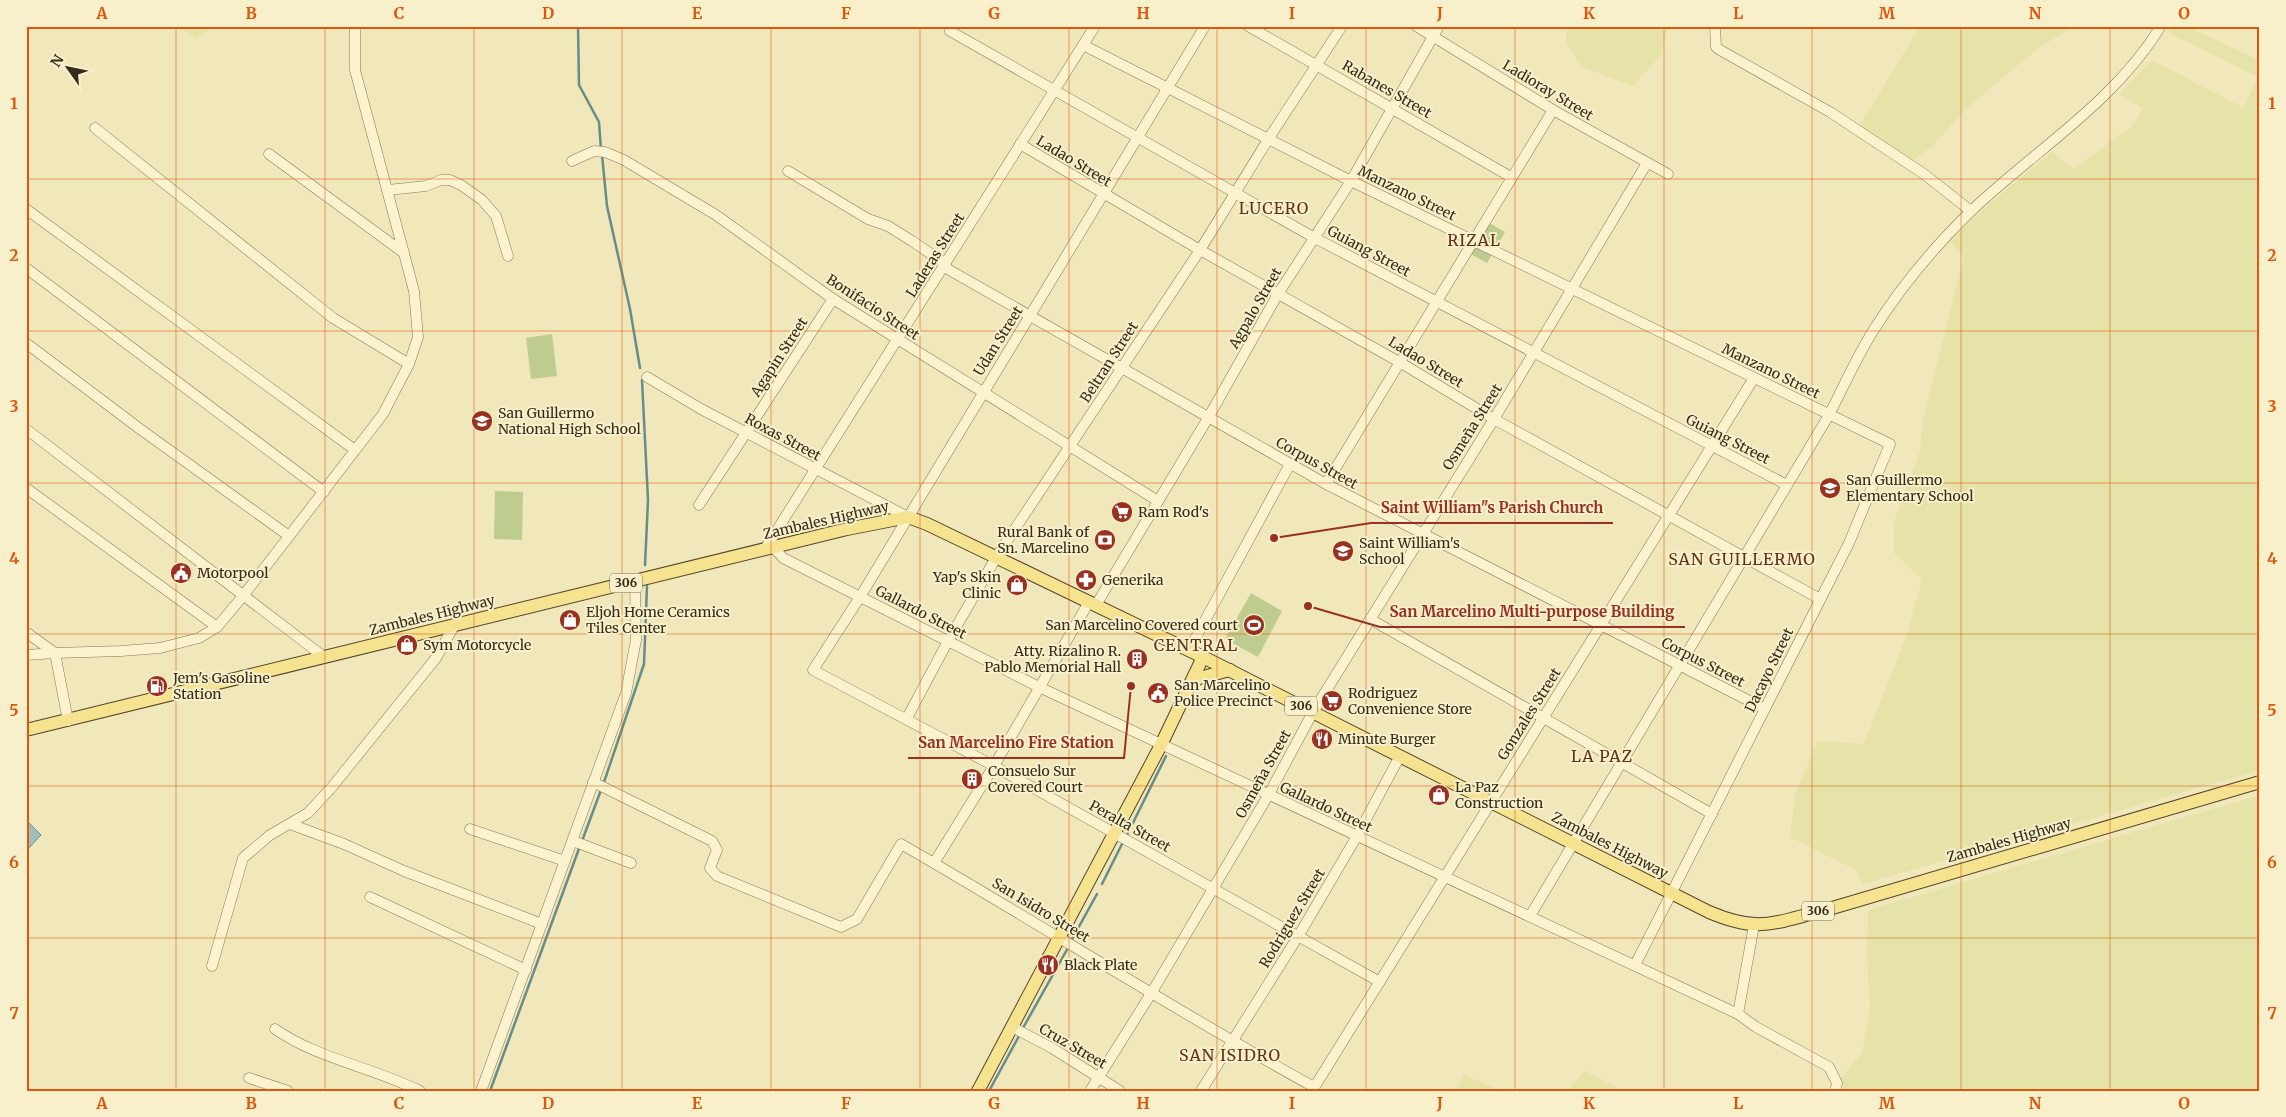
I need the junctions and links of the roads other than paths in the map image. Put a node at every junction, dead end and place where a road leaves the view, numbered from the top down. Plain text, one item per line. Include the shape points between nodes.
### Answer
1 (355, 26) edge
2 (1095, 26) edge
3 (1205, 26) edge
4 (1248, 26) edge
5 (1342, 26) edge
6 (1416, 26) edge
7 (1439, 26) edge
8 (1715, 26) edge
9 (2161, 26) edge
10 (949, 28) edge
11 (1433, 37) junction
12 (1083, 45) junction
13 (1317, 65) junction
14 (1168, 87) junction
15 (1053, 91) junction
16 (1392, 107) junction
17 (1553, 110) junction
18 (95, 128) dead end
19 (1136, 138) junction
20 (1269, 138) junction
21 (1020, 144) junction
22 (269, 154) dead end
23 (572, 161) dead end
24 (1647, 163) junction
25 (788, 171) dead end
26 (1668, 174) dead end
27 (1511, 177) junction
28 (1350, 181) junction
29 (388, 190) junction
30 (1235, 193) junction
31 (1102, 194) junction
32 (26, 209) edge
33 (1971, 211) junction
34 (1313, 237) junction
35 (1473, 241) junction
36 (1200, 250) junction
37 (404, 253) junction
38 (508, 256) dead end
39 (945, 265) junction
40 (26, 268) edge
41 (1572, 290) junction
42 (1278, 294) junction
43 (833, 299) junction
44 (1436, 303) junction
45 (1031, 316) junction
46 (898, 339) junction
47 (26, 342) edge
48 (1533, 352) junction
49 (1401, 362) junction
50 (409, 364) junction
51 (1122, 368) junction
52 (647, 377) dead end
53 (1754, 378) junction
54 (983, 392) junction
55 (1828, 415) junction
56 (1208, 418) junction
57 (1494, 419) junction
58 (26, 429) edge
59 (747, 433) junction
60 (1070, 447) junction
61 (1711, 447) junction
62 (355, 450) junction
63 (1290, 464) junction
64 (815, 469) junction
65 (1326, 484) junction
66 (1787, 485) junction
67 (26, 488) edge
68 (324, 492) junction
69 (1158, 502) junction
70 (699, 505) dead end
71 (1668, 514) junction
72 (908, 517) junction
73 (1422, 533) junction
74 (289, 536) junction
75 (770, 548) junction
76 (997, 556) junction
77 (1744, 557) junction
78 (635, 581) junction
79 (243, 596) junction
80 (860, 597) junction
81 (1820, 599) junction
82 (1093, 603) junction
83 (1370, 619) junction
84 (455, 624) junction
85 (1601, 624) junction
86 (217, 627) junction
87 (26, 632) edge
88 (948, 641) junction
89 (1189, 650) junction
90 (55, 652) junction
91 (26, 655) edge
92 (324, 657) junction
93 (1203, 657) junction
94 (1679, 666) junction
95 (813, 670) joint
96 (1230, 670) junction
97 (1190, 684) junction
98 (1039, 688) junction
99 (1765, 709) junction
100 (1313, 712) junction
101 (907, 718) junction
102 (1543, 719) junction
103 (68, 721) junction
104 (26, 730) edge
105 (1161, 745) junction
106 (1400, 756) junction
107 (1622, 764) junction
108 (994, 766) junction
109 (2260, 782) edge
110 (598, 784) junction
111 (1269, 794) junction
112 (1490, 801) junction
113 (1712, 814) junction
114 (290, 824) junction
115 (470, 829) dead end
116 (1114, 833) junction
117 (1356, 836) junction
118 (1573, 842) junction
119 (578, 843) junction
120 (565, 861) junction
121 (631, 863) dead end
122 (934, 864) junction
123 (1444, 878) junction
124 (1213, 888) junction
125 (1670, 892) junction
126 (370, 897) dead end
127 (1530, 916) junction
128 (542, 924) junction
129 (1754, 926) junction
130 (1298, 936) junction
131 (1060, 938) junction
132 (1635, 965) junction
133 (212, 966) dead end
134 (526, 970) junction
135 (1380, 982) junction
136 (1152, 992) junction
137 (1738, 1014) junction
138 (1012, 1027) junction
139 (275, 1028) dead end
140 (1231, 1042) junction
141 (249, 1078) dead end
142 (1100, 1078) junction
143 (1313, 1089) edge
144 (288, 1091) edge
145 (420, 1091) edge
146 (481, 1091) edge
147 (978, 1091) edge
148 (1090, 1091) edge
149 (1120, 1091) edge
150 (1201, 1091) edge
151 (1835, 1091) edge

1 - 29 street via 355,70
2 - 12 street, Laderas Street
3 - 14 street, Udan Street
4 - 13 street, Rabanes Street
5 - 13 street, Beltran Street
6 - 11 street, Ladioray Street
7 - 11 street, Agpalo Street
8 - 33 street via 1716,47 1720,50 1830,112 1924,174
9 - 33 street via 2145,52 2093,107
10 - 15 street, Guiang Street
11 - 16 street, Agpalo Street
11 - 17 street, Ladioray Street
12 - 14 street, Manzano Street
12 - 15 street, Laderas Street
13 - 16 street, Rabanes Street
13 - 20 street, Beltran Street
14 - 19 street, Udan Street
14 - 20 street, Manzano Street
15 - 19 street, Guiang Street
15 - 21 street, Laderas Street
16 - 27 street, Rabanes Street
16 - 28 street, Agpalo Street
17 - 24 street, Ladioray Street
17 - 27 street
18 - 50 street via 334,318
19 - 30 street, Guiang Street
19 - 31 street, Udan Street
20 - 28 street, Manzano Street
20 - 30 street, Beltran Street
21 - 31 street, Ladao Street
21 - 39 street, Laderas Street
22 - 37 street
23 - 43 street, Bonifacio Street via 594,151 624,160 716,215
24 - 26 street, Ladioray Street
24 - 41 street, Osmeña Street
25 - 39 street, Corpus Street via 868,219 904,236
27 - 35 street
28 - 34 street, Agpalo Street
28 - 35 street, Manzano Street
29 - 37 street
29 - 38 street via 426,186 441,180 461,185 482,200 496,216
30 - 34 street, Guiang Street
30 - 36 street, Beltran Street
31 - 36 street, Ladao Street
31 - 45 street, Udan Street
32 - 62 street
33 - 55 street via 1906,282 1872,333
34 - 42 street, Agpalo Street
34 - 44 street, Guiang Street
35 - 41 street, Manzano Street
35 - 44 street
36 - 42 street, Ladao Street
36 - 51 street, Beltran Street
37 - 50 street via 414,292 418,337
39 - 45 street, Corpus Street
39 - 46 street, Laderas Street
40 - 68 street
41 - 48 street, Osmeña Street
41 - 53 street, Manzano Street
42 - 49 street, Ladao Street
42 - 56 street, Agpalo Street
43 - 46 street, Bonifacio Street
43 - 59 street, Agapin Street
44 - 48 street, Guiang Street
44 - 49 street
45 - 51 street, Corpus Street
45 - 54 street, Udan Street
46 - 54 street, Bonifacio Street
46 - 64 street, Laderas Street
47 - 74 street
48 - 57 street, Osmeña Street
48 - 61 street, Guiang Street
49 - 57 street, Ladao Street
49 - 65 street
50 - 62 street via 383,414
51 - 56 street, Corpus Street
51 - 60 street, Beltran Street
52 - 59 street, Roxas Street
53 - 55 street, Manzano Street
53 - 61 street, Gonzales Street
54 - 60 street, Bonifacio Street
54 - 72 street, Udan Street
55 - 66 street
55 - 81 street, Dacayo Street via 1890,444 1849,543
56 - 63 street, Corpus Street
56 - 69 street, Agpalo Street
57 - 71 street, Ladao Street
57 - 73 street, Osmeña Street
58 - 79 street
59 - 64 street, Roxas Street
59 - 70 street, Agapin Street
60 - 69 street, Bonifacio Street
60 - 76 street, Beltran Street
61 - 66 street, Guiang Street
61 - 71 street, Gonzales Street
62 - 68 street
63 - 65 street, Corpus Street
63 - 89 street
64 - 72 street, Roxas Street
64 - 75 street, Laderas Street
65 - 73 street, Corpus Street
66 - 77 street
67 - 86 street
68 - 74 street
69 - 82 street, Agpalo Street
71 - 77 street, Ladao Street
71 - 85 street, Gonzales Street
72 - 75 main road, Zambales Highway / 306
72 - 76 main road, Zambales Highway / 306
72 - 80 street, Udan Street
73 - 83 street, Osmeña Street
73 - 85 street, Corpus Street
74 - 79 street
75 - 78 main road, Zambales Highway / 306
75 - 80 street, Gallardo Street via 783,558
76 - 82 main road, Zambales Highway / 306
76 - 88 street, Beltran Street
77 - 81 street, Ladao Street
77 - 94 street
78 - 84 main road, Zambales Highway / 306
78 - 110 street via 636,640 626,694
79 - 86 street
79 - 92 street
80 - 88 street, Gallardo Street
80 - 95 street, Udan Street
81 - 99 street, Dacayo Street
82 - 89 main road, Zambales Highway / 306
82 - 98 street, Agpalo Street
83 - 100 street, Osmeña Street
83 - 102 street
84 - 92 main road, Zambales Highway / 306
84 - 114 street via 436,658 337,780 308,814
85 - 94 street, Corpus Street
85 - 102 street, Gonzales Street
86 - 90 street via 199,638 169,646
87 - 90 street
88 - 98 street, Gallardo Street
88 - 101 street, Beltran Street
89 - 93 main road, Zambales Highway / 306
90 - 91 street
90 - 103 street
92 - 103 main road, Zambales Highway / 306
93 - 96 main road, Zambales Highway / 306
93 - 97 main road
94 - 99 street, Corpus Street
94 - 107 street
95 - 101 street, Peralta Street
96 - 97 main road via 1199,678
96 - 100 main road, Zambales Highway / 306
97 - 105 main road
98 - 105 street, Gallardo Street
98 - 108 street, Agpalo Street
99 - 113 street, Dacayo Street
100 - 106 main road, Zambales Highway / 306
100 - 111 street, Osmeña Street
101 - 108 street, Peralta Street
102 - 107 street
102 - 112 street, Gonzales Street
103 - 104 main road, Zambales Highway / 306
105 - 111 street, Gallardo Street
105 - 116 main road
106 - 112 main road, Zambales Highway / 306
106 - 117 street, Rodriguez Street
107 - 113 street
107 - 118 street
108 - 116 street, Peralta Street
108 - 122 street, Agpalo Street
109 - 129 main road, Zambales Highway / 306 via 1822,910
110 - 119 street
110 - 122 street, San Isidro Street via 712,841 717,850 710,868 717,876 841,927 857,919 901,844
111 - 117 street, Gallardo Street
111 - 124 street, Osmeña Street
112 - 118 main road, Zambales Highway / 306
112 - 123 street, Gonzales Street
113 - 125 street, Dacayo Street
114 - 128 street
114 - 133 street via 270,835 243,858
115 - 120 street
116 - 124 street, Peralta Street
116 - 131 main road
117 - 123 street, Gallardo Street
117 - 130 street, Rodriguez Street
118 - 125 main road, Zambales Highway / 306
118 - 127 street
119 - 120 street
119 - 121 street
120 - 128 street
122 - 131 street, San Isidro Street
123 - 127 street, Gallardo Street
123 - 135 street, Gonzales Street
124 - 130 street, Peralta Street
124 - 136 street, Osmeña Street
125 - 129 main road, Zambales Highway / 306 via 1728,920
125 - 132 street, Dacayo Street
126 - 134 street
127 - 132 street, Gallardo Street
128 - 134 street
129 - 137 street
130 - 135 street, Peralta Street
130 - 140 street, Rodriguez Street
131 - 136 street, San Isidro Street
131 - 138 main road
132 - 137 street, Gallardo Street
134 - 146 street
135 - 143 street, Gonzales Street via 1357,1014
136 - 140 street, San Isidro Street
136 - 142 street, Osmeña Street
137 - 151 street, Gallardo Street via 1829,1067 1837,1083
138 - 142 street, Cruz Street
138 - 147 main road
139 - 145 street via 303,1047 392,1077
140 - 143 street, San Isidro Street
140 - 150 street, Rodriguez Street
141 - 144 street
142 - 148 street, Osmeña Street
142 - 149 street, Cruz Street

